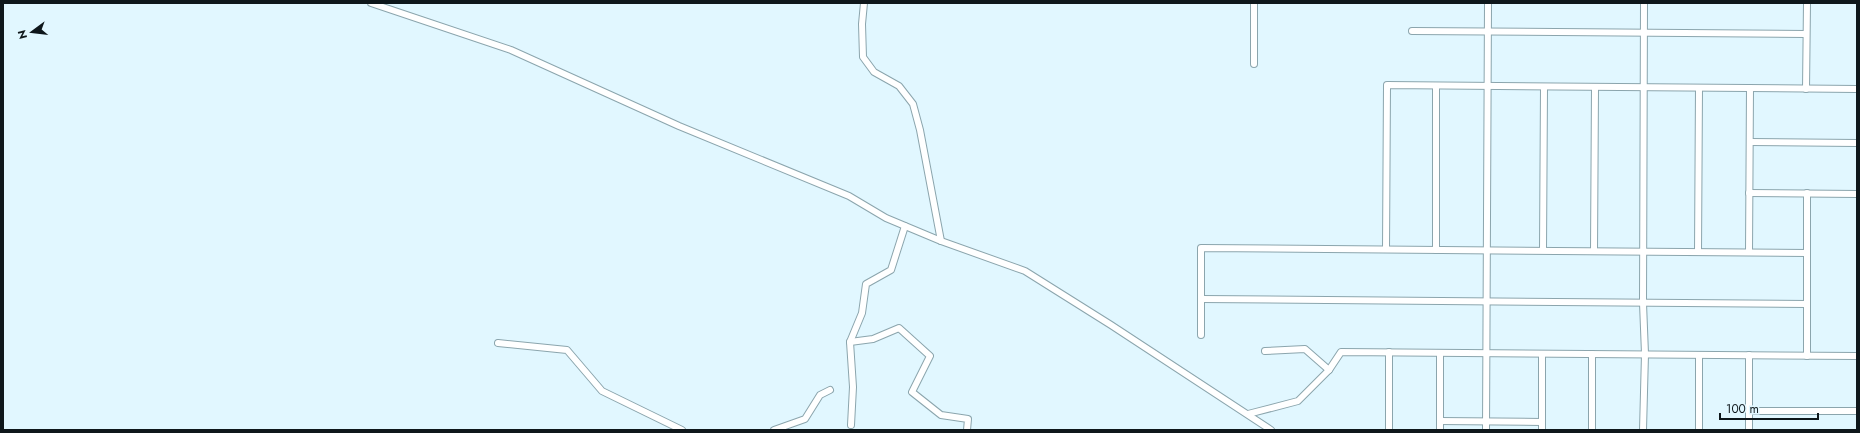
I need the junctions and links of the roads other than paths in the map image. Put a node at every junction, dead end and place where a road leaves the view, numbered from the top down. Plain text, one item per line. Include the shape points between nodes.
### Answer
1 (370, 3) edge
2 (864, 3) edge
3 (1254, 3) edge
4 (1488, 3) edge
5 (1644, 3) edge
6 (1806, 3) edge
7 (1412, 31) dead end
8 (1488, 32) junction
9 (1644, 33) junction
10 (1806, 34) junction
11 (1254, 64) dead end
12 (1436, 86) junction
13 (1488, 86) junction
14 (1544, 87) junction
15 (1595, 87) junction
16 (1644, 88) junction
17 (1699, 88) junction
18 (1750, 88) junction
19 (1806, 89) junction
20 (1857, 89) edge
21 (1750, 142) junction
22 (1857, 143) edge
23 (1749, 193) junction
24 (1808, 193) junction
25 (1857, 194) edge
26 (905, 226) junction
27 (941, 241) junction
28 (1386, 249) junction
29 (1436, 250) junction
30 (1487, 250) junction
31 (1543, 250) junction
32 (1594, 251) junction
33 (1643, 251) junction
34 (1698, 252) junction
35 (1749, 252) junction
36 (1807, 252) junction
37 (1201, 299) junction
38 (1487, 302) junction
39 (1643, 303) junction
40 (1807, 304) junction
41 (1201, 335) dead end
42 (850, 342) junction
43 (498, 343) dead end
44 (1265, 351) dead end
45 (1389, 352) junction
46 (1440, 353) junction
47 (1487, 353) junction
48 (1542, 354) junction
49 (1592, 354) junction
50 (1645, 354) junction
51 (1699, 355) junction
52 (1749, 355) junction
53 (1807, 356) junction
54 (1857, 356) edge
55 (1329, 370) junction
56 (830, 390) dead end
57 (1749, 411) junction
58 (1857, 411) edge
59 (1248, 414) junction
60 (1440, 421) junction
61 (1486, 421) junction
62 (1542, 422) junction
63 (851, 425) dead end
64 (682, 430) edge
65 (774, 430) edge
66 (967, 430) edge
67 (1271, 430) edge
68 (1389, 430) edge
69 (1440, 430) edge
70 (1486, 430) edge
71 (1542, 430) edge
72 (1592, 430) edge
73 (1644, 430) edge
74 (1699, 430) edge
75 (1749, 430) edge

1 - 26 street via 511,50 679,126 849,196
2 - 27 street via 863,57 874,72 899,86 913,104
3 - 11 street
4 - 8 street
5 - 9 street
6 - 10 street
7 - 8 street
8 - 9 street
8 - 13 street
9 - 10 street
9 - 16 street
10 - 19 street
12 - 13 street
12 - 28 street via 1387,85
12 - 29 street
13 - 14 street
13 - 30 street
14 - 15 street
14 - 31 street
15 - 16 street
15 - 32 street
16 - 17 street
16 - 33 street
17 - 18 street
17 - 34 street
18 - 19 street
18 - 21 street
19 - 20 street
21 - 22 street
21 - 23 street
23 - 24 street
23 - 35 street
24 - 25 street
24 - 36 street
26 - 27 street
26 - 42 street via 891,270 866,284 862,313
27 - 59 street via 1025,271
28 - 29 street
28 - 37 street via 1201,248
29 - 30 street
30 - 31 street
30 - 38 street
31 - 32 street
32 - 33 street
33 - 34 street
33 - 39 street
34 - 35 street
35 - 36 street
36 - 40 street
37 - 38 street
37 - 41 street
38 - 39 street
38 - 47 street
39 - 40 street
39 - 50 street
40 - 53 street
42 - 63 street via 853,387
42 - 66 street via 873,340 899,328 930,356 912,392 942,415 968,419
43 - 64 street via 567,350 602,391
44 - 55 street via 1305,349
45 - 46 street
45 - 55 street via 1341,352
45 - 68 street
46 - 47 street
46 - 60 street
47 - 48 street
47 - 61 street
48 - 49 street
48 - 62 street
49 - 50 street
49 - 72 street
50 - 51 street
50 - 73 street
51 - 52 street
51 - 74 street
52 - 53 street
52 - 57 street
53 - 54 street
55 - 59 street via 1298,401
56 - 65 street via 820,395 805,419
57 - 58 street
57 - 75 street
59 - 67 street
60 - 61 street
60 - 69 street
61 - 62 street
61 - 70 street
62 - 71 street

